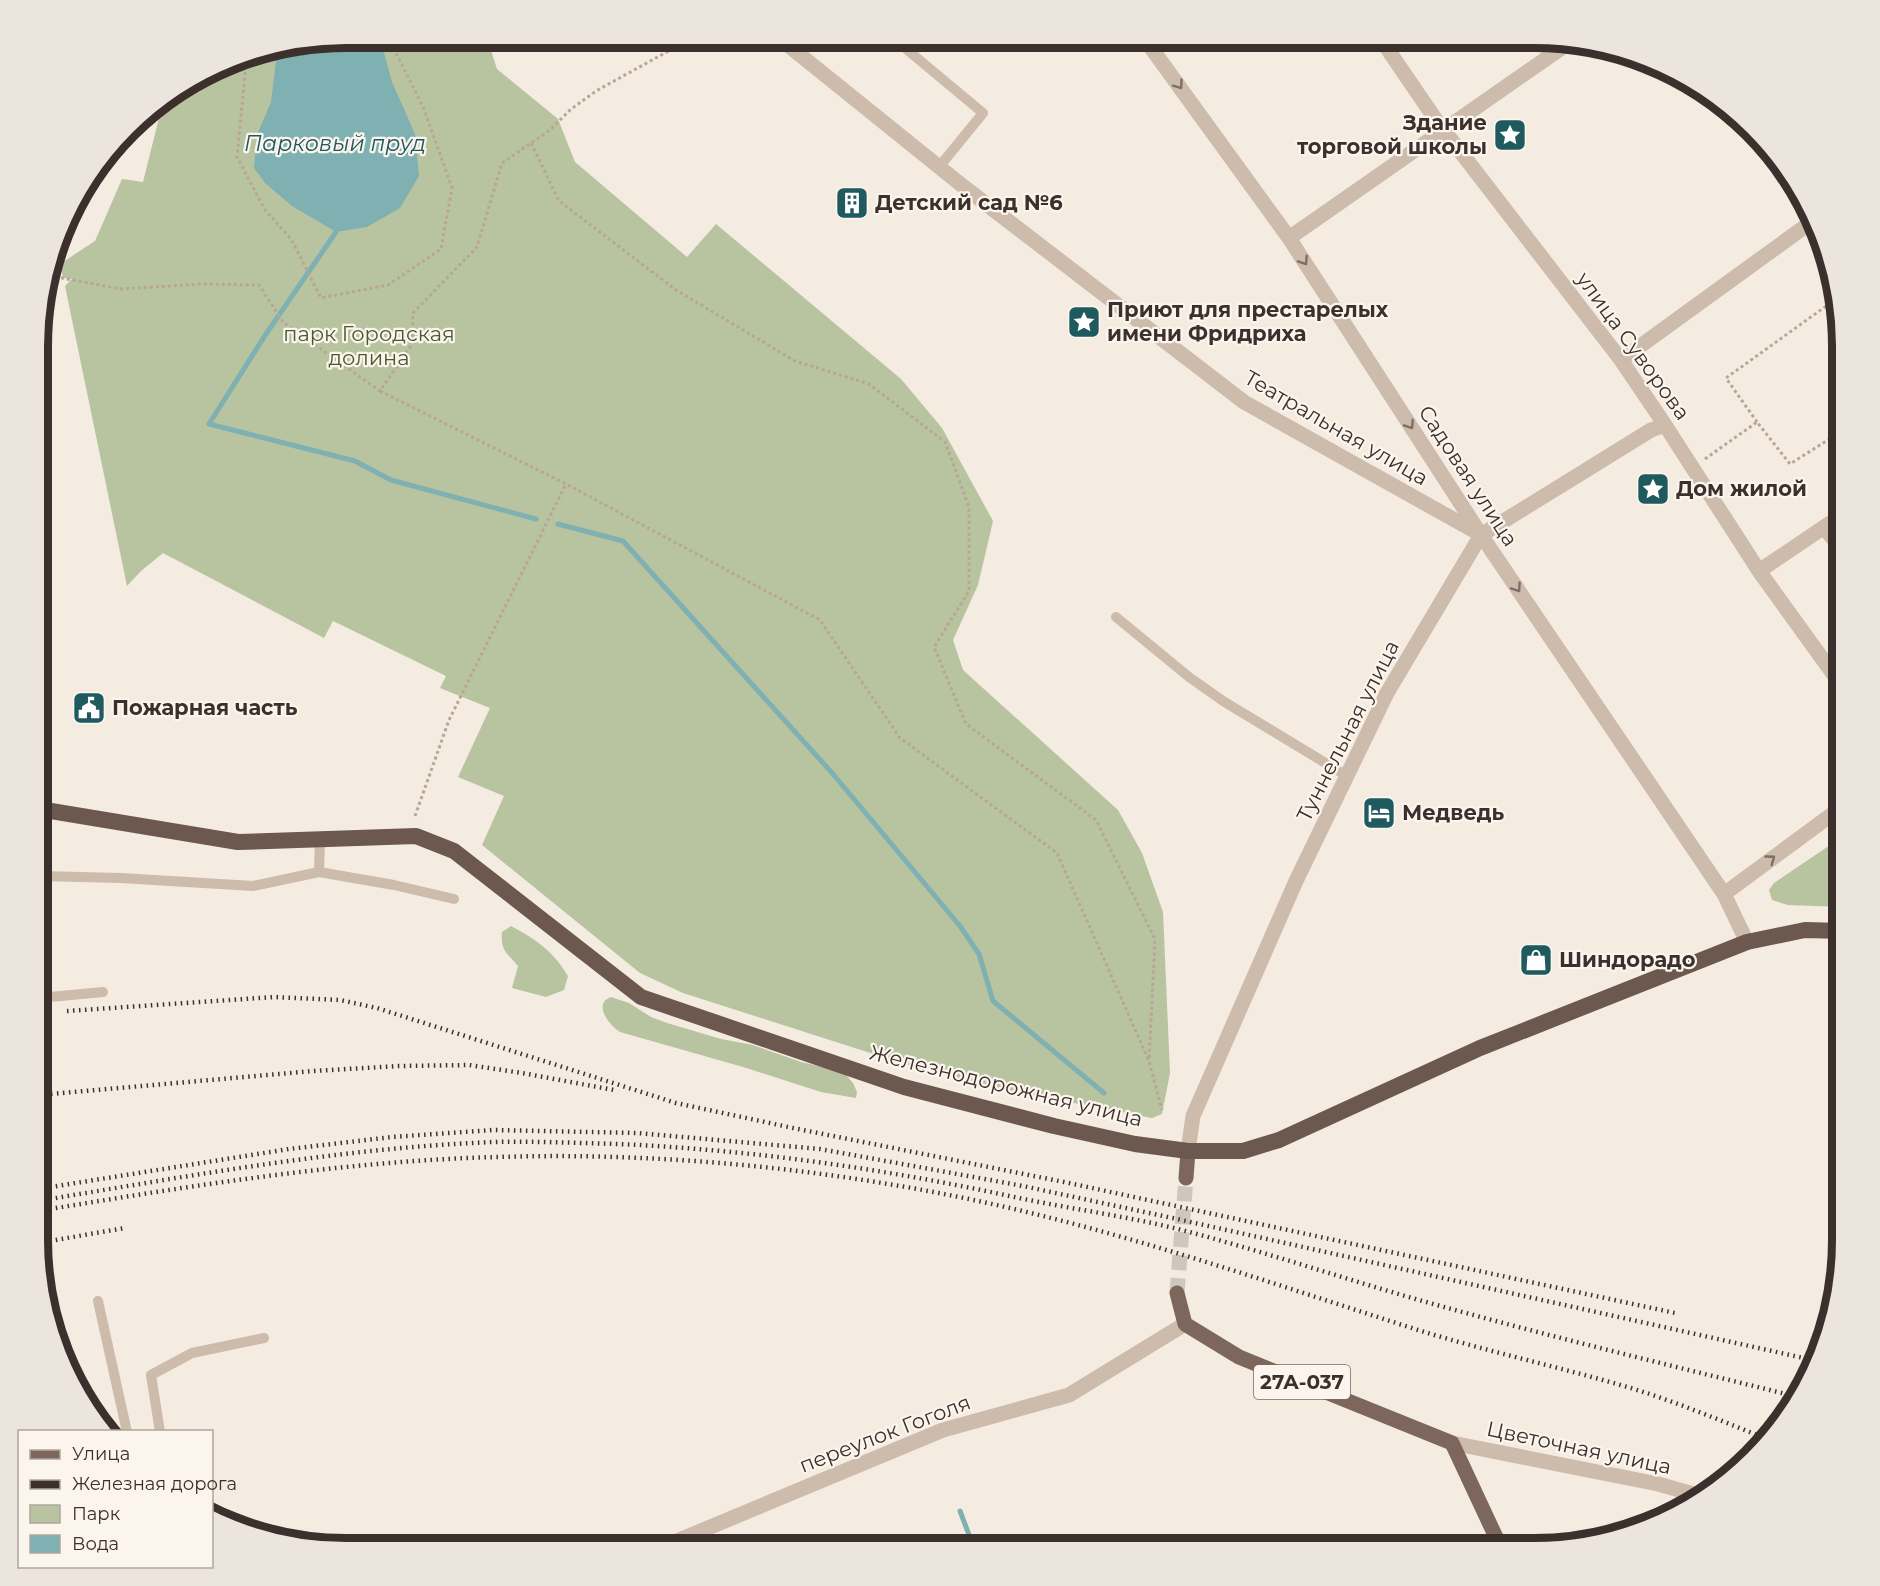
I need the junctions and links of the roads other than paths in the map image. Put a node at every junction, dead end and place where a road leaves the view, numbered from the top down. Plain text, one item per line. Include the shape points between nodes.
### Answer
1 (791, 48) edge
2 (905, 48) edge
3 (1151, 48) edge
4 (1387, 48) edge
5 (1559, 50) edge
6 (1444, 130) junction
7 (939, 167) junction
8 (1806, 226) edge
9 (1289, 238) junction
10 (1621, 360) junction
11 (1665, 425) junction
12 (1832, 522) edge
13 (1822, 529) junction
14 (1481, 535) junction
15 (1832, 542) edge
16 (1759, 571) junction
17 (1116, 617) dead end
18 (1832, 672) edge
19 (1347, 776) junction
20 (48, 810) edge
21 (1832, 814) edge
22 (320, 839) junction
23 (319, 872) junction
24 (48, 876) edge
25 (1724, 894) junction
26 (454, 899) dead end
27 (1832, 931) edge
28 (1747, 942) junction
29 (103, 992) dead end
30 (48, 997) edge
31 (1188, 1151) junction
32 (1186, 1178) tunnel mouth
33 (1178, 1293) tunnel mouth
34 (98, 1301) dead end
35 (1185, 1323) junction
36 (264, 1338) dead end
37 (127, 1430) edge
38 (160, 1430) edge
39 (1452, 1443) junction
40 (1691, 1493) edge
41 (684, 1538) edge
42 (1496, 1538) edge

1 - 7 street, Театральная улица
2 - 7 lane via 983,113
3 -> 9 street, Садовая улица
4 - 6 street, улица Суворова
5 - 6 street
6 - 9 street
6 - 10 street, улица Суворова
7 - 14 street, Театральная улица via 1244,402
8 - 10 street
9 -> 14 street, Садовая улица
10 - 11 street, улица Суворова
11 - 14 street, Туннельная улица
11 - 16 street, улица Суворова
12 - 13 street
13 - 15 lane
13 - 16 street
14 - 19 street, Туннельная улица via 1388,693
14 -> 25 street, Садовая улица
16 - 18 street, улица Суворова
17 - 19 lane via 1223,701
19 - 31 street, Туннельная улица via 1296,881 1193,1116
20 - 22 highway, Железнодорожная улица via 238,842
25 -> 21 street
22 - 23 lane
22 - 31 highway, Железнодорожная улица via 416,836 454,851 641,997 904,1087 1054,1126
23 - 24 lane via 253,886
23 - 26 lane
25 - 28 street, Садовая улица
27 - 28 highway, Железнодорожная улица via 1804,930
28 - 31 highway, Железнодорожная улица via 1480,1048 1279,1140 1243,1151
29 - 30 lane
31 - 32 main road
33 - 35 main road
34 - 37 lane
35 - 39 main road, 27А-037 via 1239,1358
35 - 41 street, переулок Гоголя via 1069,1395 943,1430
36 - 38 lane via 192,1353 151,1375
39 - 40 street, Цветочная улица
39 - 42 main road

